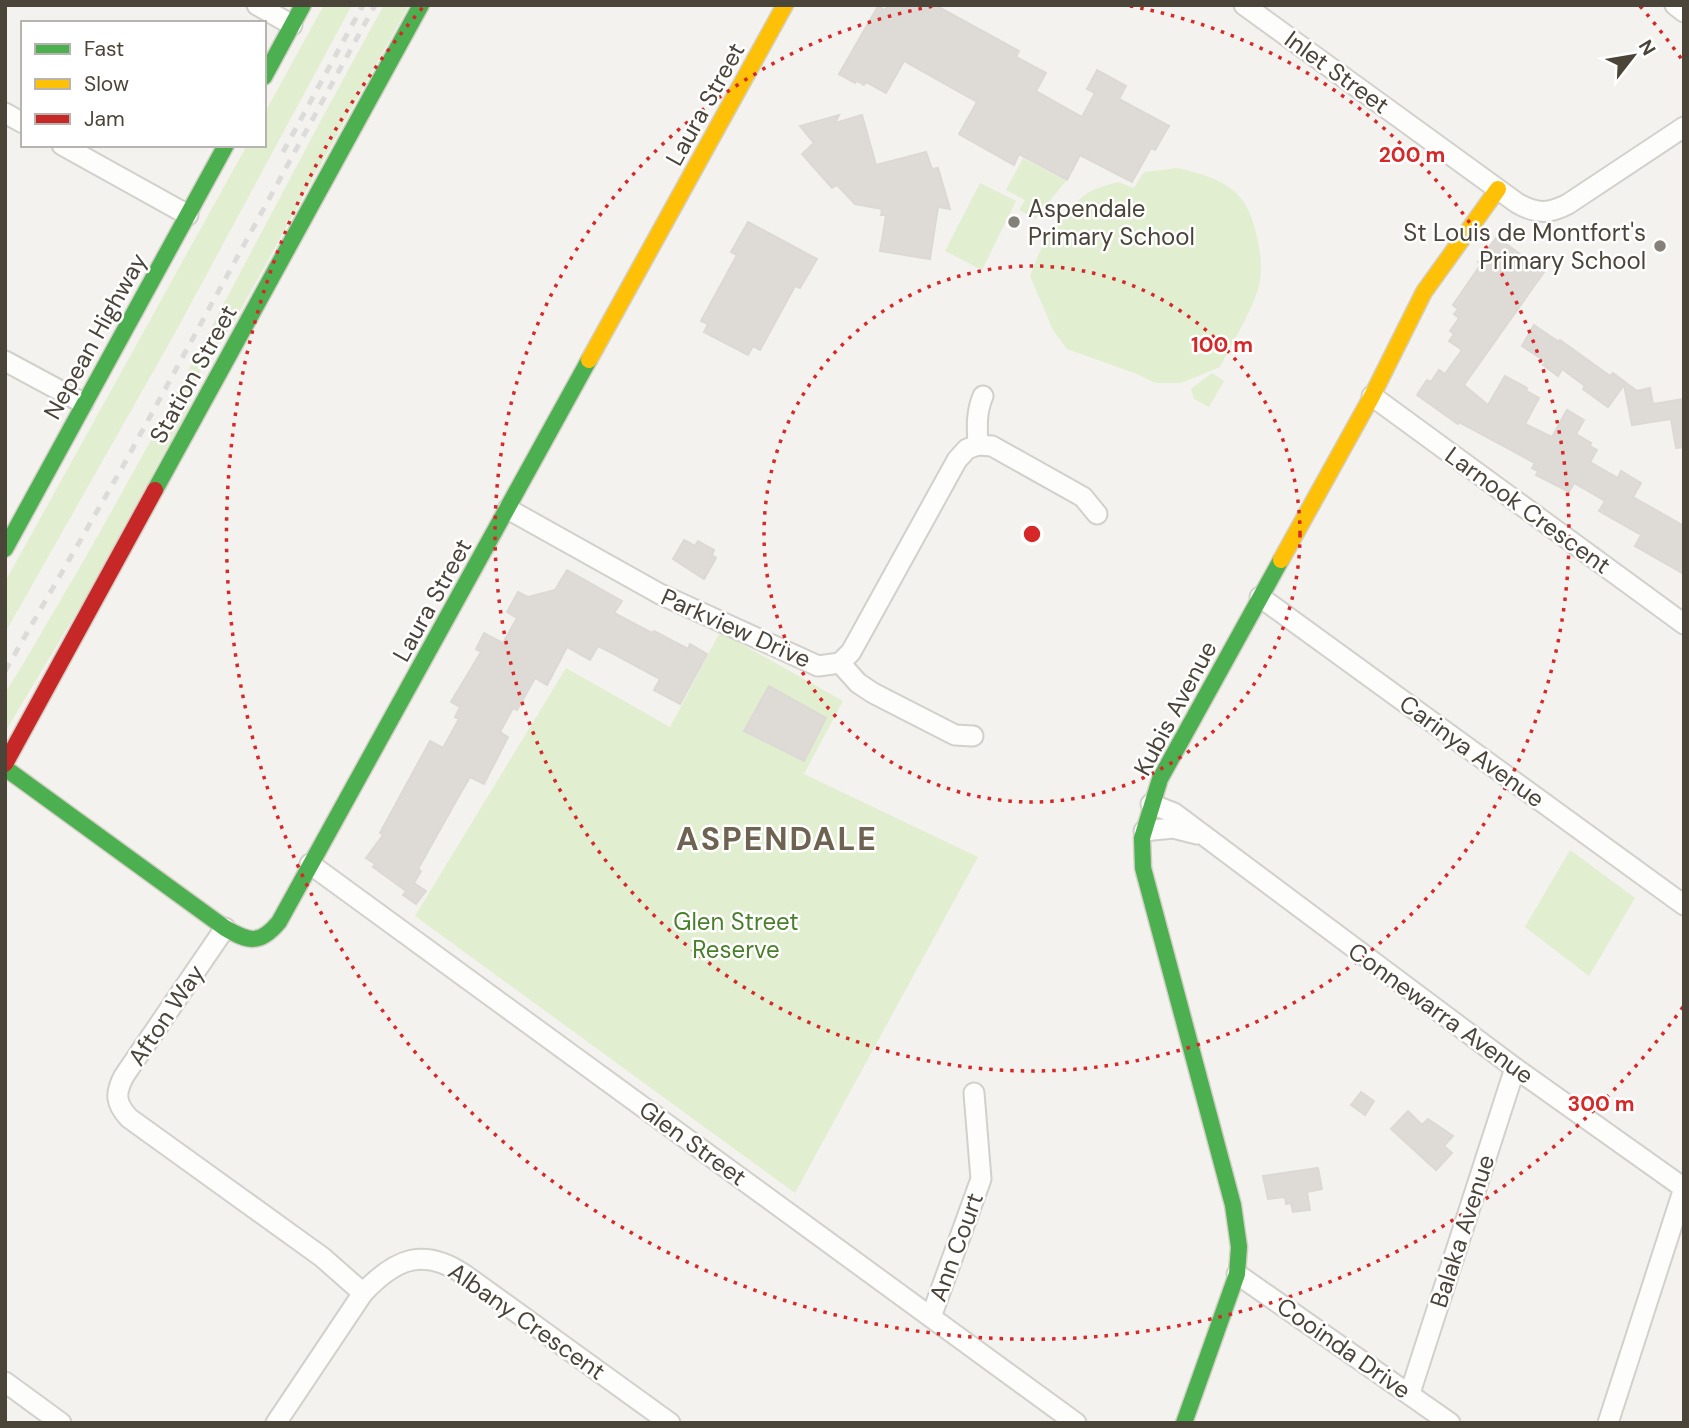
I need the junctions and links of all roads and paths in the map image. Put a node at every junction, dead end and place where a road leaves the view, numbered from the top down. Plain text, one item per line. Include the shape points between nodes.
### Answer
1 (257, 5) edge
2 (303, 5) edge
3 (421, 5) edge
4 (785, 5) edge
5 (1244, 5) edge
6 (1675, 5) edge
7 (1684, 12) edge
8 (292, 26) junction
9 (266, 73) edge
10 (5, 113) edge
11 (21, 122) edge
12 (1684, 127) edge
13 (66, 147) edge
14 (225, 147) edge
15 (1497, 189) junction
16 (188, 215) junction
17 (5, 360) edge
18 (983, 396) dead end
19 (1371, 396) junction
20 (83, 402) junction
21 (978, 445) junction
22 (508, 509) junction
23 (1097, 514) dead end
24 (5, 549) edge
25 (1260, 597) junction
26 (1684, 624) edge
27 (840, 663) junction
28 (973, 736) dead end
29 (5, 766) edge
30 (1151, 804) junction
31 (1144, 831) junction
32 (1201, 836) junction
33 (310, 864) junction
34 (1684, 905) edge
35 (225, 928) junction
36 (1515, 1068) junction
37 (974, 1093) dead end
38 (1684, 1188) edge
39 (1237, 1274) junction
40 (370, 1286) junction
41 (931, 1317) junction
42 (5, 1382) edge
43 (1410, 1393) junction
44 (61, 1423) edge
45 (276, 1423) edge
46 (670, 1423) edge
47 (1076, 1423) edge
48 (1184, 1423) edge
49 (1450, 1423) edge
50 (1608, 1423) edge

1 - 8 street
2 - 8 main road
3 - 29 main road, Station Street
4 - 22 main road, Laura Street
5 - 15 street, Inlet Street
6 - 7 street
8 - 9 main road
10 - 11 street
12 - 15 street, Inlet Street via 1556,210 1533,211
13 - 16 street
14 - 16 main road, Nepean Highway
15 - 19 main road, Kubis Avenue via 1424,292
16 - 20 main road, Nepean Highway
17 - 20 street
18 - 21 street via 976,425
19 - 25 main road, Kubis Avenue
19 - 26 street, Larnook Crescent
20 - 24 main road, Nepean Highway
21 - 23 street via 992,446 1083,497
21 - 27 street, Parkview Drive via 957,460 851,652
22 - 27 street, Parkview Drive via 672,600 818,666
22 - 33 main road, Laura Street
25 - 30 main road, Kubis Avenue via 1160,779
25 - 34 street, Carinya Avenue
27 - 28 street via 873,693 954,735
29 - 35 main road, Laura Street
30 - 31 main road, Kubis Avenue
30 - 32 street, Connewarra Avenue via 1174,813
31 - 32 street, Connewarra Avenue via 1173,828
31 - 39 main road, Kubis Avenue via 1143,868 1233,1205 1239,1247
32 - 36 street, Connewarra Avenue
33 - 35 main road, Laura Street via 270,934 261,940 244,939
33 - 41 street, Glen Street
35 - 40 street, Afton Way via 124,1076 117,1089 118,1107 322,1257
36 - 38 street, Connewarra Avenue
36 - 43 street, Balaka Avenue
37 - 41 street, Ann Court via 981,1179
38 - 50 street
39 - 43 street, Cooinda Drive
39 - 48 main road, Kubis Avenue
40 - 45 street
40 - 46 street, Albany Crescent via 395,1266 411,1260 447,1263
41 - 47 street, Glen Street
42 - 44 street
43 - 49 street, Cooinda Drive

